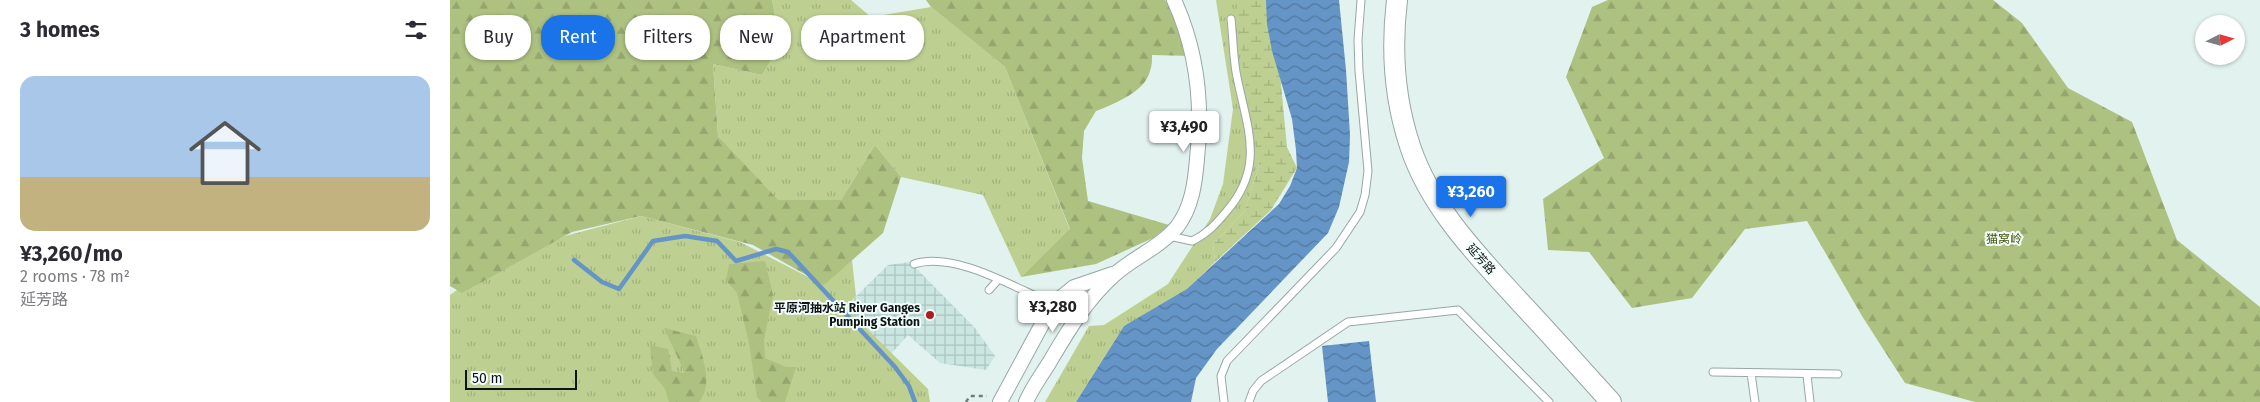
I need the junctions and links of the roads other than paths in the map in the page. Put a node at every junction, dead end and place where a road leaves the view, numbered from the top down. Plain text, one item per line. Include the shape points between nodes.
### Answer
1 (1361, 0) edge
2 (1397, 0) edge
3 (1178, 3) edge
4 (1231, 19) dead end
5 (1169, 236) junction
6 (914, 264) dead end
7 (1115, 273) junction
8 (998, 280) junction
9 (989, 290) dead end
10 (1053, 304) junction
11 (1713, 372) dead end
12 (1751, 373) junction
13 (1838, 374) dead end
14 (1807, 375) junction
15 (1002, 400) edge
16 (1026, 402) edge
17 (1224, 402) edge
18 (1249, 402) edge
19 (1549, 402) edge
20 (1611, 402) edge
21 (1755, 402) edge
22 (1810, 402) edge

1 - 17 lane via 1358,70 1368,171 1360,212 1336,248 1227,361 1222,376
2 - 20 main road, 延芳路 via 1394,70 1401,116 1425,180 1467,244
3 - 5 street via 1194,58 1200,124 1192,197 1185,215
4 - 5 lane via 1236,69 1252,150 1249,172 1238,198 1212,229 1192,241
5 - 7 street
6 - 8 lane via 937,261 959,265
7 - 10 street via 1074,287
7 - 16 street via 1078,315
8 - 9 lane
8 - 10 lane
10 - 15 street
11 - 12 lane
12 - 14 lane
12 - 21 lane
13 - 14 lane
14 - 22 lane
18 - 19 lane via 1261,381 1348,322 1458,310

